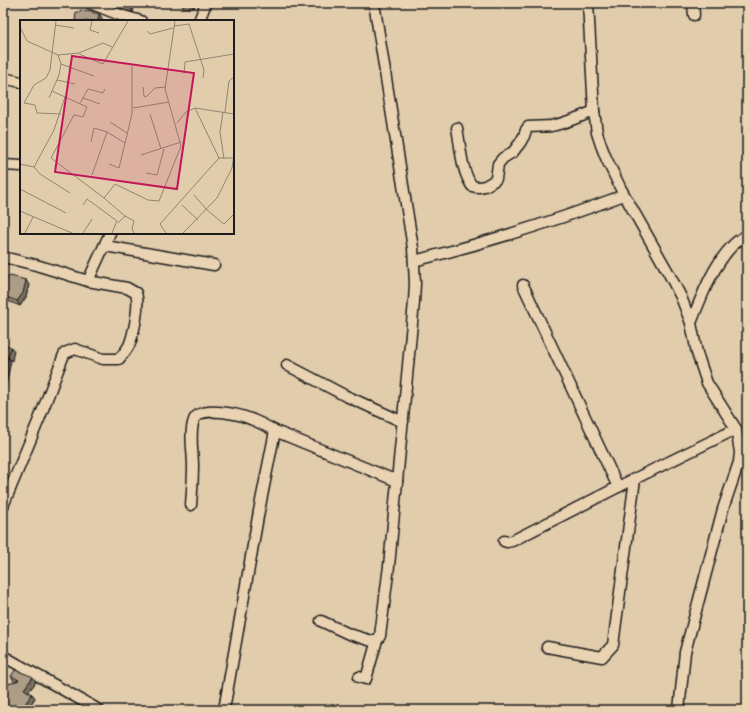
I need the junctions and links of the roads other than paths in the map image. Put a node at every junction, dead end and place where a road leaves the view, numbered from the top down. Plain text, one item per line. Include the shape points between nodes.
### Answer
1 (90, 3) edge
2 (206, 3) edge
3 (588, 3) edge
4 (693, 3) edge
5 (375, 9) dead end
6 (694, 15) dead end
7 (138, 20) edge
8 (199, 20) edge
9 (3, 78) edge
10 (20, 82) edge
11 (594, 112) junction
12 (457, 128) dead end
13 (3, 165) edge
14 (20, 166) edge
15 (624, 195) junction
16 (110, 234) edge
17 (747, 235) edge
18 (105, 246) junction
19 (3, 257) edge
20 (414, 261) junction
21 (214, 265) dead end
22 (88, 281) junction
23 (523, 285) dead end
24 (691, 323) junction
25 (287, 365) dead end
26 (403, 422) junction
27 (736, 429) junction
28 (275, 431) junction
29 (634, 479) junction
30 (397, 481) junction
31 (618, 487) junction
32 (191, 505) dead end
33 (3, 506) edge
34 (504, 541) dead end
35 (320, 621) dead end
36 (377, 640) junction
37 (547, 647) dead end
38 (3, 656) edge
39 (359, 676) dead end
40 (226, 704) dead end
41 (99, 710) edge
42 (679, 710) edge

1 - 7 street
2 - 8 street
3 - 11 street
4 - 6 street
5 - 20 street
9 - 10 street
11 - 12 street via 561,124 528,127 513,152 498,164 496,179 485,187 477,188 472,186 466,177
11 - 15 street via 601,145
13 - 14 street
15 - 20 street via 503,236
15 - 24 street via 668,272
16 - 18 street
17 - 24 street via 735,243 721,260
18 - 21 street
18 - 22 street
19 - 22 street
20 - 26 street via 414,302
22 - 33 street via 126,288 136,293 138,303 130,344 119,359 103,359 75,349 65,353
23 - 31 street
24 - 27 street via 706,383
25 - 26 street
26 - 30 street
27 - 29 street
27 - 42 street via 739,462 723,509 685,652
28 - 30 street
28 - 32 street via 235,414 205,412 196,416 192,432
28 - 40 street
29 - 31 street
29 - 37 street via 614,645 602,657
30 - 36 street via 390,566 381,632
31 - 34 street via 512,541
35 - 36 street via 349,634 372,641
36 - 39 street via 366,679
38 - 41 street

